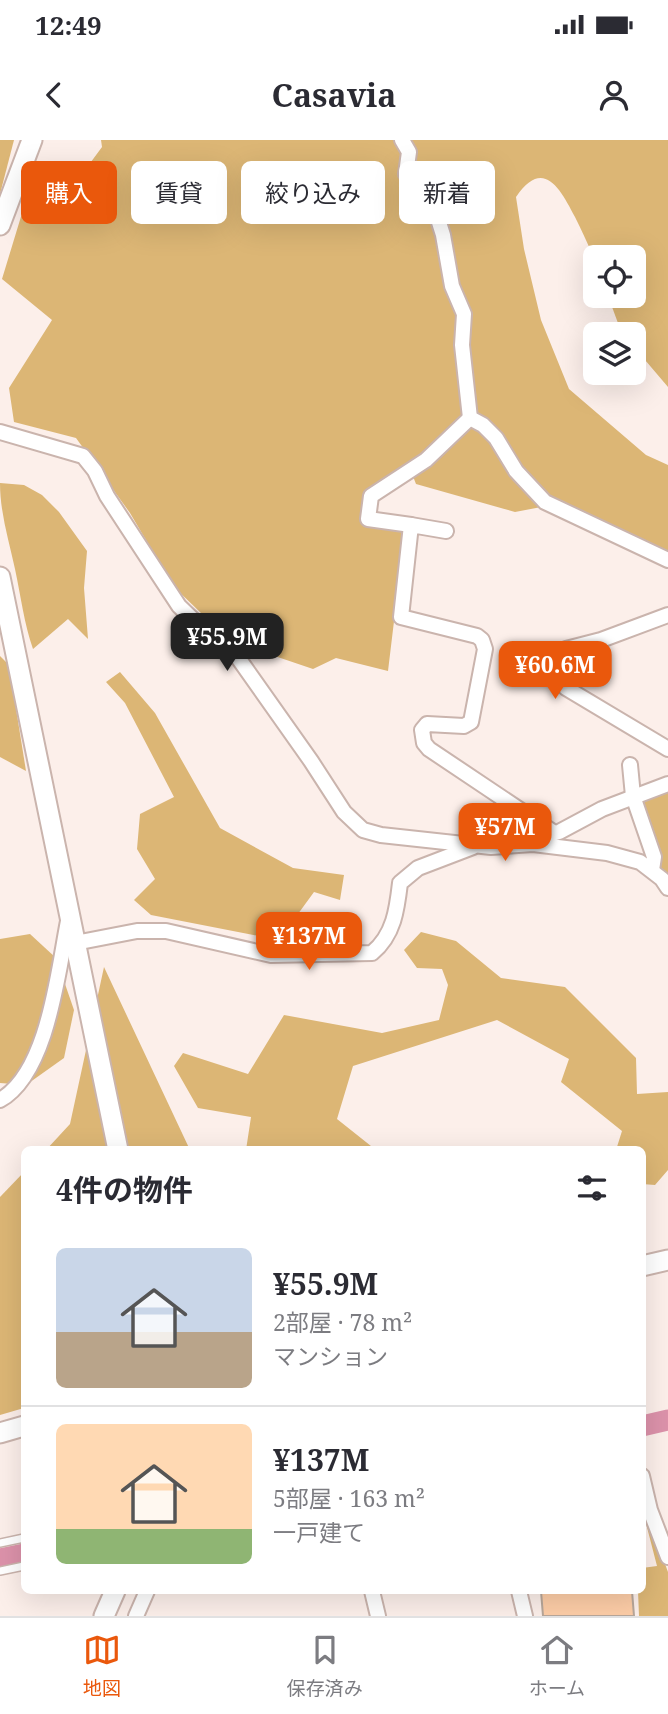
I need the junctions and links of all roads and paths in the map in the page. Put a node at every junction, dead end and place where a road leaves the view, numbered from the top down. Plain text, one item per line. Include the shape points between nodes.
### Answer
1 (32, 140) edge
2 (402, 140) edge
3 (0, 225) edge
4 (470, 418) junction
5 (0, 432) edge
6 (411, 525) junction
7 (446, 531) dead end
8 (668, 560) edge
9 (0, 576) edge
10 (668, 615) edge
11 (668, 749) edge
12 (630, 765) dead end
13 (668, 784) edge
14 (633, 796) junction
15 (556, 832) junction
16 (533, 844) junction
17 (478, 846) junction
18 (580, 850) junction
19 (652, 870) junction
20 (668, 888) edge
21 (70, 909) junction
22 (75, 943) junction
23 (0, 1100) edge
24 (117, 1146) edge
25 (668, 1260) edge
26 (646, 1265) edge
27 (21, 1427) edge
28 (0, 1433) edge
29 (646, 1493) edge
30 (21, 1539) edge
31 (0, 1543) edge
32 (668, 1557) edge
33 (21, 1567) edge
34 (0, 1571) edge
35 (114, 1594) edge
36 (146, 1594) edge
37 (373, 1594) edge
38 (520, 1594) edge
39 (104, 1616) edge
40 (136, 1616) edge
41 (378, 1616) edge
42 (525, 1616) edge

1 - 3 street
2 - 4 street via 409,152 408,179 441,226 452,286 464,314 462,345
4 - 6 street via 426,460 371,496 368,519
4 - 8 street via 496,438 516,471 545,502
5 - 17 street via 83,456 179,606 206,632 229,645 344,812 363,830
6 - 7 street
6 - 15 street via 401,617 477,636 485,649 471,722 464,726 427,724 421,734 424,743
9 - 21 street
10 - 11 street via 566,649 554,663 566,688
12 - 14 street
13 - 14 street
14 - 15 street
14 - 19 street via 652,846
15 - 16 street
15 - 18 street
16 - 17 street
16 - 18 street
17 - 22 street via 418,868 400,883 396,916 383,944 372,953 271,955 166,931 137,931
18 - 19 street via 625,856
19 - 20 street
21 - 22 street
21 - 23 street via 45,1033 15,1090
22 - 24 street
25 - 26 street
27 - 28 street
29 - 32 street
30 - 31 lane
33 - 34 lane
35 - 39 street
36 - 40 street
37 - 41 street
38 - 42 street

